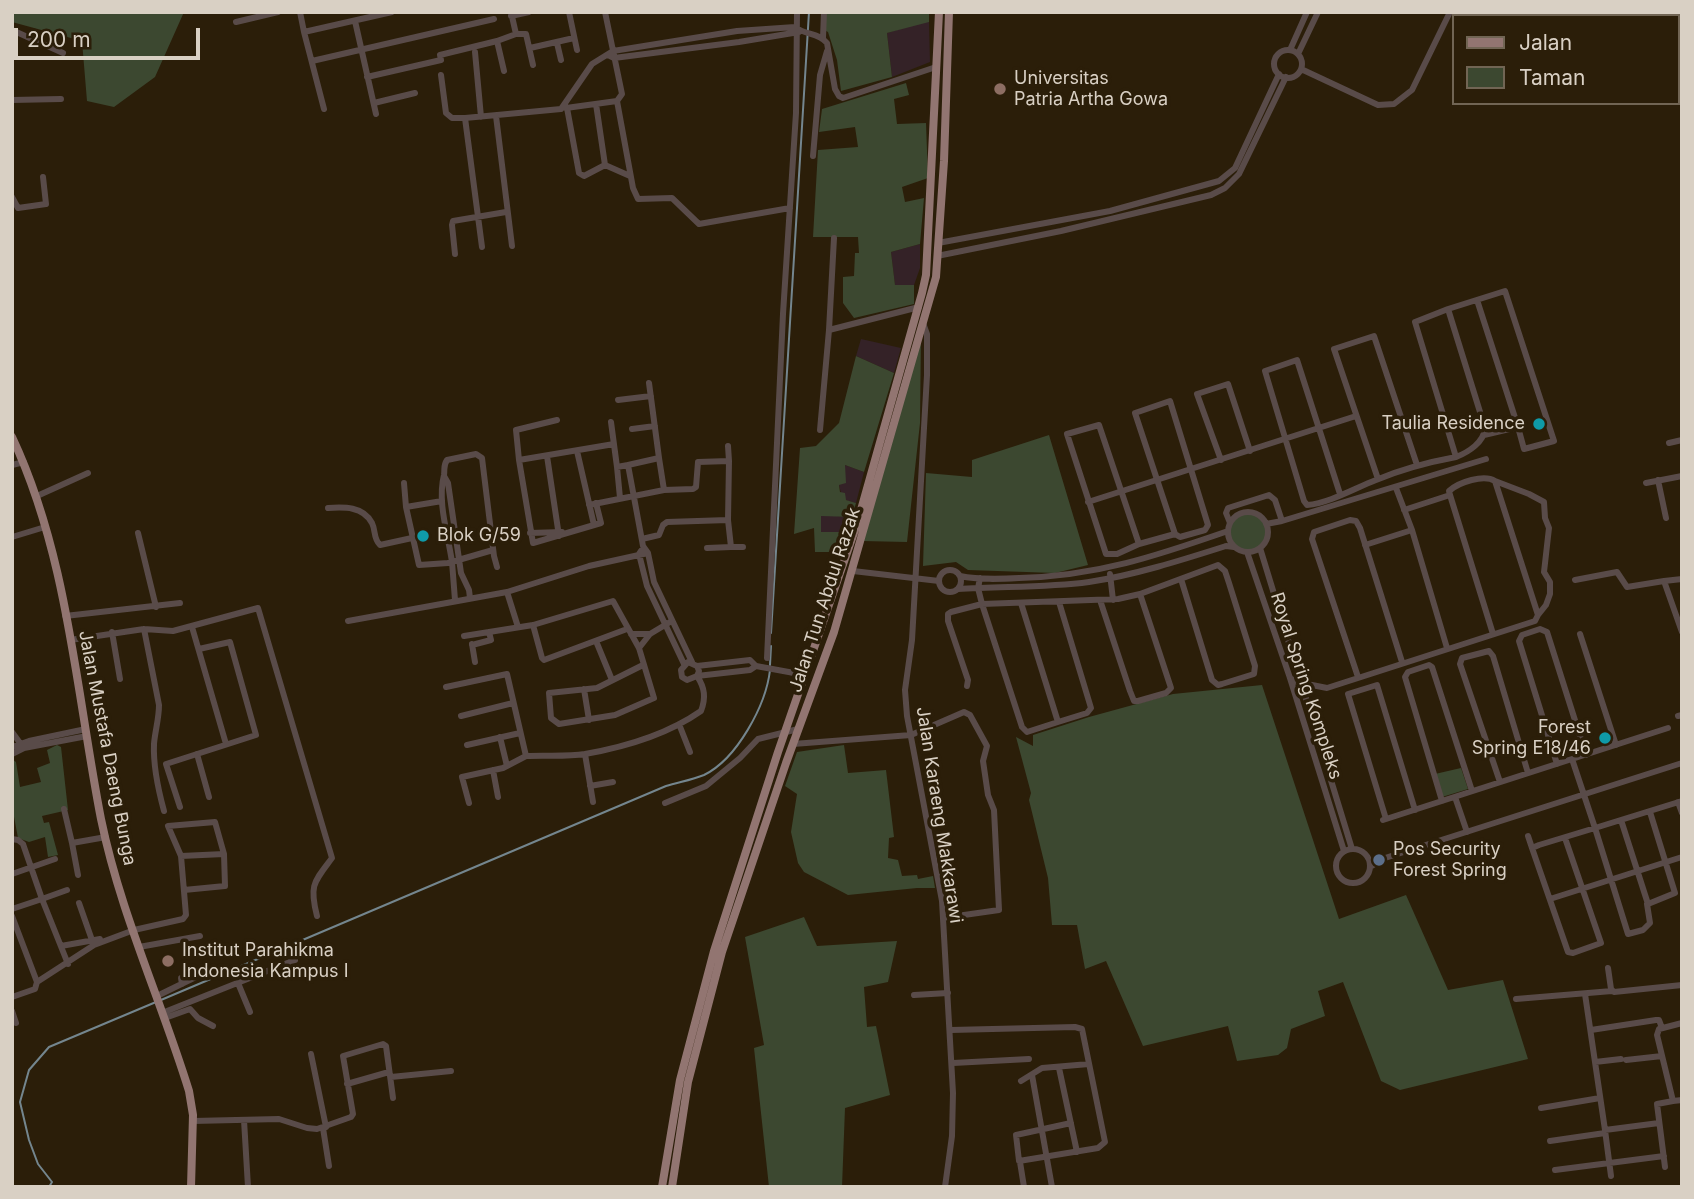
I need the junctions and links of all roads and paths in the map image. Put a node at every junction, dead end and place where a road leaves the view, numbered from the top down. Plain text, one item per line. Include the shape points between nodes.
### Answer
1 (278, 12) edge
2 (300, 12) edge
3 (392, 12) edge
4 (529, 12) edge
5 (569, 12) edge
6 (605, 12) edge
7 (797, 12) edge
8 (824, 12) edge
9 (939, 12) edge
10 (949, 12) edge
11 (1307, 12) edge
12 (1318, 12) edge
13 (1450, 12) edge
14 (511, 14) edge
15 (265, 17) edge
16 (494, 19) dead end
17 (355, 21) junction
18 (236, 22) dead end
19 (12, 30) edge
20 (737, 31) junction
21 (799, 31) junction
22 (304, 32) junction
23 (516, 34) junction
24 (821, 37) junction
25 (574, 38) junction
26 (496, 41) junction
27 (739, 42) junction
28 (557, 43) junction
29 (530, 48) junction
30 (828, 49) junction
31 (360, 50) junction
32 (577, 50) dead end
33 (1290, 50) junction
34 (475, 52) dead end
35 (63, 53) dead end
36 (1298, 54) junction
37 (611, 55) junction
38 (561, 60) dead end
39 (312, 61) junction
40 (533, 65) dead end
41 (936, 67) junction
42 (1301, 69) junction
43 (504, 71) dead end
44 (441, 75) dead end
45 (1283, 76) junction
46 (367, 77) junction
47 (415, 93) dead end
48 (61, 99) dead end
49 (12, 100) edge
50 (617, 102) junction
51 (374, 103) junction
52 (596, 104) junction
53 (564, 108) junction
54 (324, 109) dead end
55 (376, 114) dead end
56 (496, 116) junction
57 (481, 117) junction
58 (465, 118) junction
59 (813, 156) dead end
60 (605, 165) junction
61 (630, 176) junction
62 (43, 177) dead end
63 (12, 197) edge
64 (790, 208) junction
65 (15, 209) edge
66 (506, 212) junction
67 (478, 216) junction
68 (834, 238) dead end
69 (939, 243) junction
70 (512, 246) dead end
71 (482, 247) dead end
72 (455, 254) dead end
73 (937, 256) junction
74 (1477, 300) junction
75 (923, 307) junction
76 (1448, 309) junction
77 (919, 322) junction
78 (829, 330) junction
79 (649, 383) dead end
80 (651, 396) junction
81 (618, 400) dead end
82 (1356, 416) junction
83 (556, 420) dead end
84 (611, 422) dead end
85 (654, 426) junction
86 (1518, 427) junction
87 (1318, 428) junction
88 (632, 429) dead end
89 (820, 430) dead end
90 (1484, 435) junction
91 (12, 437) edge
92 (1285, 439) junction
93 (1682, 440) edge
94 (1669, 443) dead end
95 (614, 444) junction
96 (728, 446) dead end
97 (577, 451) junction
98 (1250, 451) junction
99 (547, 456) junction
100 (1456, 457) junction
101 (659, 458) junction
102 (1486, 459) dead end
103 (519, 460) junction
104 (1221, 460) junction
105 (24, 461) junction
106 (729, 461) junction
107 (628, 465) junction
108 (1417, 465) junction
109 (12, 466) edge
110 (617, 467) junction
111 (1191, 470) junction
112 (1402, 470) junction
113 (88, 473) dead end
114 (1392, 474) junction
115 (1682, 475) edge
116 (444, 476) junction
117 (1378, 479) junction
118 (1158, 480) junction
119 (1658, 480) junction
120 (1495, 481) junction
121 (404, 483) dead end
122 (1646, 483) dead end
123 (1406, 484) junction
124 (1397, 488) junction
125 (664, 490) junction
126 (1122, 491) junction
127 (1340, 494) junction
128 (1450, 495) junction
129 (37, 496) junction
130 (632, 496) junction
131 (620, 498) junction
132 (442, 501) junction
133 (1088, 502) junction
134 (592, 504) junction
135 (406, 507) junction
136 (328, 508) dead end
137 (1404, 510) junction
138 (1666, 518) dead end
139 (728, 520) junction
140 (1282, 522) junction
141 (1266, 524) junction
142 (45, 527) junction
143 (1229, 527) junction
144 (1412, 530) junction
145 (138, 533) dead end
146 (530, 533) junction
147 (561, 533) junction
148 (1175, 534) junction
149 (12, 537) edge
150 (1164, 537) junction
151 (412, 538) junction
152 (1153, 541) junction
153 (643, 542) junction
154 (1139, 544) junction
155 (1365, 545) junction
156 (731, 547) junction
157 (743, 547) dead end
158 (1234, 547) junction
159 (707, 548) dead end
160 (1260, 548) junction
161 (493, 550) junction
162 (1169, 552) junction
163 (1247, 552) junction
164 (648, 553) junction
165 (639, 554) junction
166 (1157, 556) junction
167 (455, 561) junction
168 (498, 567) dead end
169 (1110, 569) junction
170 (853, 571) junction
171 (960, 576) junction
172 (980, 578) junction
173 (1111, 578) junction
174 (916, 579) junction
175 (1181, 579) junction
176 (1682, 579) edge
177 (1575, 580) dead end
178 (939, 581) junction
179 (1664, 581) junction
180 (978, 588) junction
181 (958, 589) junction
182 (507, 592) junction
183 (1140, 594) junction
184 (470, 598) junction
185 (455, 600) junction
186 (1100, 600) junction
187 (1113, 600) junction
188 (1059, 602) junction
189 (180, 603) dead end
190 (1021, 603) junction
191 (982, 604) junction
192 (156, 607) junction
193 (1538, 615) junction
194 (65, 616) junction
195 (348, 621) dead end
196 (669, 623) junction
197 (533, 625) junction
198 (192, 627) junction
199 (518, 627) junction
200 (144, 629) junction
201 (111, 632) junction
202 (489, 632) junction
203 (629, 632) junction
204 (1682, 632) edge
205 (650, 634) junction
206 (1493, 634) junction
207 (1580, 634) dead end
208 (70, 640) junction
209 (596, 641) junction
210 (472, 645) junction
211 (639, 648) junction
212 (1447, 648) junction
213 (199, 649) junction
214 (767, 658) dead end
215 (475, 662) dead end
216 (1402, 662) junction
217 (726, 663) junction
218 (684, 664) junction
219 (694, 664) junction
220 (715, 664) junction
221 (643, 665) junction
222 (759, 667) junction
223 (727, 671) junction
224 (716, 673) junction
225 (804, 675) junction
226 (697, 676) junction
227 (1358, 677) junction
228 (1290, 678) junction
229 (120, 679) dead end
230 (612, 680) junction
231 (1302, 682) junction
232 (967, 686) dead end
233 (446, 687) dead end
234 (584, 688) junction
235 (513, 703) junction
236 (461, 716) dead end
237 (589, 720) junction
238 (1058, 722) junction
239 (680, 724) junction
240 (1668, 728) dead end
241 (799, 729) junction
242 (786, 731) junction
243 (12, 732) edge
244 (86, 732) junction
245 (520, 733) junction
246 (70, 735) junction
247 (911, 735) junction
248 (500, 737) junction
249 (20, 743) junction
250 (226, 744) junction
251 (793, 744) junction
252 (467, 745) dead end
253 (1616, 745) junction
254 (12, 747) edge
255 (690, 752) dead end
256 (12, 754) edge
257 (197, 754) junction
258 (584, 754) junction
259 (1586, 755) junction
260 (526, 756) junction
261 (1572, 759) junction
262 (1682, 763) edge
263 (1557, 764) junction
264 (507, 766) junction
265 (493, 770) junction
266 (1528, 773) junction
267 (612, 782) dead end
268 (1500, 782) junction
269 (590, 786) junction
270 (1472, 791) junction
271 (1584, 794) junction
272 (209, 797) dead end
273 (498, 797) dead end
274 (1455, 797) junction
275 (1442, 801) junction
276 (593, 802) dead end
277 (1680, 802) edge
278 (469, 803) dead end
279 (665, 803) dead end
280 (180, 807) dead end
281 (64, 809) dead end
282 (1415, 810) junction
283 (164, 811) dead end
284 (1650, 812) junction
285 (1682, 813) edge
286 (1621, 820) junction
287 (1595, 828) junction
288 (1467, 832) junction
289 (1528, 836) dead end
290 (106, 837) junction
291 (1565, 838) junction
292 (12, 839) edge
293 (72, 844) junction
294 (1532, 848) junction
295 (1348, 850) junction
296 (224, 855) junction
297 (181, 856) junction
298 (1368, 857) junction
299 (1682, 857) edge
300 (1385, 858) junction
301 (55, 859) dead end
302 (1665, 863) junction
303 (1370, 867) junction
304 (32, 868) junction
305 (1637, 872) junction
306 (12, 874) edge
307 (78, 875) dead end
308 (1611, 879) junction
309 (1581, 889) junction
310 (67, 890) dead end
311 (184, 890) junction
312 (42, 899) junction
313 (1550, 899) junction
314 (79, 903) dead end
315 (1647, 904) junction
316 (12, 909) edge
317 (12, 916) edge
318 (317, 916) dead end
319 (943, 918) junction
320 (134, 930) junction
321 (200, 936) dead end
322 (93, 943) junction
323 (61, 946) junction
324 (139, 947) junction
325 (295, 960) dead end
326 (68, 964) junction
327 (1608, 968) dead end
328 (37, 982) junction
329 (238, 983) junction
330 (182, 984) dead end
331 (1682, 985) edge
332 (1612, 991) junction
333 (948, 993) junction
334 (1585, 994) junction
335 (914, 995) dead end
336 (12, 997) edge
337 (158, 997) junction
338 (1516, 999) dead end
339 (12, 1010) edge
340 (250, 1012) dead end
341 (163, 1014) junction
342 (16, 1023) dead end
343 (1682, 1023) edge
344 (213, 1026) dead end
345 (1662, 1028) junction
346 (951, 1030) junction
347 (1591, 1030) junction
348 (311, 1054) dead end
349 (1662, 1056) junction
350 (1029, 1059) dead end
351 (1595, 1062) junction
352 (953, 1063) junction
353 (1089, 1064) junction
354 (1059, 1068) junction
355 (451, 1072) dead end
356 (390, 1075) junction
357 (1032, 1075) junction
358 (684, 1081) junction
359 (1021, 1081) dead end
360 (347, 1084) junction
361 (393, 1098) dead end
362 (1600, 1098) junction
363 (1682, 1100) edge
364 (1673, 1101) junction
365 (1541, 1108) dead end
366 (244, 1120) junction
367 (193, 1121) junction
368 (1071, 1123) junction
369 (1659, 1123) junction
370 (325, 1127) junction
371 (1042, 1129) junction
372 (1605, 1131) junction
373 (1550, 1141) dead end
374 (1077, 1152) junction
375 (1664, 1156) junction
376 (1048, 1158) junction
377 (1020, 1162) junction
378 (1610, 1162) junction
379 (329, 1166) dead end
380 (1665, 1167) dead end
381 (1555, 1170) dead end
382 (1611, 1176) dead end
383 (191, 1187) edge
384 (248, 1187) edge
385 (662, 1187) edge
386 (672, 1187) edge
387 (945, 1187) edge
388 (1024, 1187) edge
389 (1052, 1187) edge

1 - 15 street
2 - 22 street
3 - 17 street
4 - 14 street
5 - 25 street
6 - 37 street
7 - 21 street
8 - 24 street
9 - 41 main road, Jalan Tun Abdul Razak
10 - 69 main road, Jalan Tun Abdul Razak
11 - 33 street
12 - 36 street
13 - 42 street via 1412,90 1394,104 1378,105
14 - 23 street
15 - 18 street
16 - 31 street
17 - 22 street
17 - 31 street
19 - 35 street
20 - 21 street
20 - 27 street
20 - 37 street
21 - 24 street
21 - 27 street
21 - 64 street
22 - 39 street
23 - 26 street
23 - 29 street via 526,34
24 - 30 street
25 - 28 street
25 - 32 street
26 - 43 street
26 - 46 street via 440,55 441,60
27 - 37 street
28 - 29 street
28 - 38 street
29 - 40 street
30 - 41 street via 836,92 843,98
30 - 59 street via 822,63
31 - 39 street
31 - 46 street
33 - 36 street
33 - 45 street via 1276,58 1275,67
34 - 57 street
36 - 42 street
37 - 50 street via 622,94
37 - 53 street via 592,64
39 - 54 street
41 - 75 main road, Jalan Tun Abdul Razak
42 - 45 street via 1297,75
44 - 58 street via 446,113
45 - 69 street via 1235,167 1219,181 1110,211
45 - 73 street via 1239,174 1225,188 1060,232
46 - 51 street
47 - 51 street
48 - 49 street
50 - 52 street
50 - 61 street
51 - 55 street
52 - 53 street
52 - 60 street
53 - 56 street
53 - 60 street via 579,173 584,176
56 - 57 street
56 - 66 street
57 - 58 street
58 - 67 street
60 - 61 street
61 - 64 street via 638,199 673,198 698,225
62 - 65 street via 47,202
63 - 65 street
64 - 214 street
66 - 67 street
66 - 70 street
67 - 71 street
67 - 72 street via 452,222
68 - 78 street
69 - 73 main road, Jalan Tun Abdul Razak
73 - 75 main road, Jalan Tun Abdul Razak via 936,277
74 - 76 street
74 - 86 street
74 - 86 street via 1505,291 1554,441 1524,449
75 - 77 main road, Jalan Tun Abdul Razak
75 - 78 street
76 - 90 street
76 - 100 street via 1415,322
77 - 170 main road, Jalan Tun Abdul Razak
77 - 174 street, Jalan Karaeng Makkarawi via 927,334 927,375
77 - 225 main road, Jalan Tun Abdul Razak via 858,524
78 - 89 street
79 - 80 street
80 - 81 street
80 - 85 street
82 - 87 street
82 - 108 street via 1334,349 1374,336
82 - 117 street
83 - 103 street via 516,430
84 - 95 street
85 - 88 street
85 - 101 street
86 - 90 street
87 - 92 street
87 - 92 street via 1297,360 1265,371
87 - 127 street
90 - 100 street
91 - 105 main road, Jalan Mustafa Daeng Bunga
92 - 98 street
92 - 127 street via 1306,503
93 - 94 street
95 - 97 street
95 - 110 street
96 - 106 street
97 - 99 street
97 - 134 street
98 - 104 street
98 - 104 street via 1228,384 1197,394
99 - 103 street
99 - 147 street
100 - 108 street
101 - 107 street
101 - 125 street
102 - 123 street
103 - 146 street
104 - 111 street
105 - 109 street
105 - 129 main road, Jalan Mustafa Daeng Bunga
106 - 125 street via 700,461 695,488
106 - 139 street
107 - 110 street
107 - 130 street
108 - 112 street
110 - 131 street
111 - 118 street
111 - 118 street via 1170,401 1135,413
111 - 148 street via 1208,527 1182,537
112 - 114 street
112 - 123 street
113 - 129 street
114 - 117 street
114 - 124 street
115 - 119 street
116 - 132 street
116 - 161 street via 447,460 476,454 482,458
116 - 167 street
117 - 127 street
118 - 126 street
118 - 148 street
119 - 122 street
119 - 138 street
120 - 128 street via 1485,477 1455,486
120 - 193 street
120 - 193 street via 1544,502 1549,528 1544,572 1550,594
121 - 135 street
123 - 124 street
124 - 137 street
124 - 140 street
125 - 130 street
126 - 133 street
126 - 133 street via 1099,425 1067,434
126 - 154 street
128 - 137 street
128 - 206 street
129 - 142 main road, Jalan Mustafa Daeng Bunga
130 - 131 street
130 - 153 street
131 - 134 street
132 - 135 street
132 - 167 street
133 - 154 street via 1106,554
134 - 147 street via 598,524
135 - 151 street
136 - 151 street via 359,510 373,524 380,545
137 - 144 street
139 - 153 street via 667,522 659,535
139 - 156 street
140 - 141 street
140 - 143 street via 1269,495 1228,508
141 - 143 street via 1259,515 1248,512 1237,515
141 - 160 street via 1267,539
142 - 149 street
142 - 194 main road, Jalan Mustafa Daeng Bunga
143 - 158 street
143 - 162 street
144 - 155 street
144 - 212 street
145 - 192 street
146 - 147 street
146 - 147 street via 534,544
148 - 150 street
150 - 152 street
150 - 162 street
151 - 167 street via 419,565
152 - 154 street
152 - 166 street
153 - 164 street
153 - 165 street
155 - 216 street
155 - 227 street via 1358,524 1350,520 1312,535
156 - 157 street
156 - 159 street
158 - 163 street
158 - 173 street
160 - 163 street
160 - 231 street, Royal Spring Kompleks
161 - 167 street
161 - 168 street
162 - 166 street
163 - 228 street, Royal Spring Kompleks
164 - 165 street
164 - 196 street
165 - 182 street
165 - 196 street via 647,586
166 - 169 street
167 - 184 street
167 - 185 street
169 - 172 street via 1045,578
169 - 173 street
170 - 174 street
170 - 241 main road, Jalan Tun Abdul Razak
171 - 172 street
171 - 178 street via 948,570
171 - 181 street
172 - 180 street
173 - 180 street via 1033,588
173 - 187 street
174 - 178 street
174 - 247 street, Jalan Karaeng Makkarawi via 905,690
175 - 175 street via 1222,567 1254,674 1218,685 1212,680
175 - 183 street
176 - 179 street
177 - 179 street via 1617,572 1627,587
178 - 181 street via 947,592
179 - 204 street
180 - 181 street
180 - 191 street
182 - 184 street
182 - 199 street
183 - 186 street via 1171,688 1138,701 1130,691
183 - 187 street
184 - 185 street
185 - 195 street
186 - 187 street
186 - 188 street
188 - 190 street
188 - 238 street via 1091,708
189 - 192 street
190 - 191 street
190 - 238 street
191 - 232 street via 948,614
191 - 238 street via 1024,731
192 - 194 street
193 - 206 street via 1535,621
194 - 208 main road, Jalan Mustafa Daeng Bunga
196 - 205 street
196 - 218 street
196 - 219 street
197 - 199 street
197 - 203 street via 610,600
197 - 209 street via 543,660
198 - 200 street
198 - 213 street
198 - 318 street via 258,608 332,858 311,895
199 - 202 street
200 - 201 street
200 - 283 street via 159,705 154,746
201 - 208 street
201 - 229 street
202 - 210 street via 491,640
202 - 210 street via 467,635
203 - 205 street
203 - 209 street
203 - 211 street
205 - 211 street
206 - 212 street
207 - 253 street
208 - 244 main road, Jalan Mustafa Daeng Bunga
209 - 230 street
210 - 215 street
211 - 221 street
212 - 216 street
213 - 250 street
213 - 250 street via 230,642 256,735
216 - 227 street
217 - 220 street
217 - 222 street via 750,660
217 - 223 street
218 - 219 street
218 - 226 street via 682,677
219 - 220 street
219 - 226 street
220 - 224 street
221 - 230 street
221 - 237 street via 653,698 622,713
222 - 223 street
222 - 225 street
223 - 224 street
224 - 226 street
225 - 242 main road, Jalan Tun Abdul Razak
226 - 239 street via 703,685 701,711
227 - 231 street via 1327,688
228 - 231 street
228 - 295 street, Royal Spring Kompleks via 1337,830
230 - 234 street via 597,688
231 - 295 street, Royal Spring Kompleks via 1346,825
233 - 235 street via 507,674
234 - 237 street
234 - 237 street via 549,693 550,715 559,724
235 - 236 street
235 - 245 street
239 - 255 street
239 - 258 street
240 - 253 street
241 - 242 street
241 - 251 main road, Jalan Tun Abdul Razak
242 - 279 street via 758,739 706,786
242 - 358 main road, Jalan Tun Abdul Razak via 714,951
243 - 249 street
244 - 246 street
244 - 290 main road, Jalan Mustafa Daeng Bunga
245 - 248 street
245 - 260 street
246 - 249 street
246 - 256 street
247 - 251 street
247 - 319 street, Jalan Karaeng Makkarawi
247 - 319 street via 964,712 987,746 983,761 994,810 999,910
248 - 252 street
248 - 264 street
249 - 254 street
250 - 257 street
251 - 358 main road, Jalan Tun Abdul Razak via 722,952
253 - 259 street
257 - 272 street
257 - 280 street via 166,764
258 - 260 street
258 - 269 street
259 - 261 street
259 - 263 street via 1547,632 1525,633 1520,640
260 - 264 street
261 - 263 street
261 - 271 street
262 - 271 street
263 - 266 street
264 - 265 street
265 - 273 street
265 - 278 street via 462,777
266 - 268 street
266 - 268 street via 1493,656 1484,651 1462,658 1460,664
267 - 269 street
268 - 270 street
269 - 276 street
270 - 274 street
270 - 275 street via 1432,667 1418,668 1405,677
271 - 287 street
271 - 288 street
274 - 275 street
274 - 288 street
275 - 282 street
277 - 284 street
277 - 285 street
281 - 293 street
282 - 282 street via 1384,819 1348,694 1377,685
284 - 286 street
284 - 302 street
286 - 287 street
286 - 305 street
287 - 291 street
287 - 308 street
288 - 300 street
289 - 294 street
290 - 293 street
290 - 320 main road, Jalan Mustafa Daeng Bunga
291 - 294 street
291 - 309 street
292 - 304 street via 23,844
293 - 307 street
294 - 313 street
295 - 298 street via 1360,850
295 - 303 street via 1336,866 1345,881 1363,880
296 - 297 street
296 - 297 street via 217,824 212,821 168,826
296 - 311 street via 225,887
297 - 311 street
298 - 300 street
298 - 303 street
299 - 302 street
300 - 303 street
301 - 304 street
302 - 305 street
302 - 315 street via 1675,893
304 - 306 street
304 - 312 street
305 - 308 street
305 - 315 street
308 - 309 street
308 - 315 street via 1628,934 1650,923
309 - 313 street
309 - 313 street via 1601,943 1573,953
310 - 312 street
311 - 320 street via 183,919
312 - 316 street
312 - 323 street
314 - 322 street
317 - 328 street
319 - 333 street, Jalan Karaeng Makkarawi
320 - 322 street
320 - 324 main road, Jalan Mustafa Daeng Bunga
321 - 324 street
322 - 323 street
322 - 326 street
323 - 326 street
324 - 337 main road, Jalan Mustafa Daeng Bunga
325 - 329 street
326 - 328 street
327 - 332 street
328 - 336 street via 35,989
329 - 340 street
329 - 341 street
330 - 337 street
331 - 332 street
332 - 334 street
333 - 335 street
333 - 346 street, Jalan Karaeng Makkarawi
334 - 338 street
334 - 347 street
337 - 341 main road, Jalan Mustafa Daeng Bunga
339 - 342 street
341 - 344 street via 190,1009
341 - 367 main road, Jalan Mustafa Daeng Bunga via 189,1091
343 - 345 street
345 - 347 street via 1656,1020
345 - 349 street via 1657,1031
346 - 352 street, Jalan Karaeng Makkarawi
346 - 353 street via 1080,1027
347 - 351 street
348 - 370 street
349 - 351 street
349 - 364 street
350 - 352 street
351 - 362 street
352 - 387 street, Jalan Karaeng Makkarawi via 953,1119
353 - 354 street
353 - 374 street via 1105,1142
354 - 357 street via 1042,1068
354 - 368 street
355 - 356 street
356 - 360 street
356 - 360 street via 385,1044 370,1047 343,1056
356 - 361 street
357 - 359 street
357 - 371 street
358 - 385 main road, Jalan Tun Abdul Razak
358 - 386 main road, Jalan Tun Abdul Razak
360 - 370 street via 353,1116
362 - 365 street
362 - 372 street
363 - 364 street
364 - 369 street via 1657,1104
366 - 367 street
366 - 370 street via 279,1119 307,1128
366 - 384 street
367 - 383 main road, Jalan Mustafa Daeng Bunga
368 - 371 street
368 - 374 street
369 - 372 street
369 - 375 street
370 - 379 street
371 - 376 street
371 - 377 street via 1016,1135
372 - 373 street
372 - 378 street
374 - 376 street
375 - 378 street
375 - 380 street
376 - 377 street
376 - 389 street
377 - 388 street
378 - 381 street
378 - 382 street

